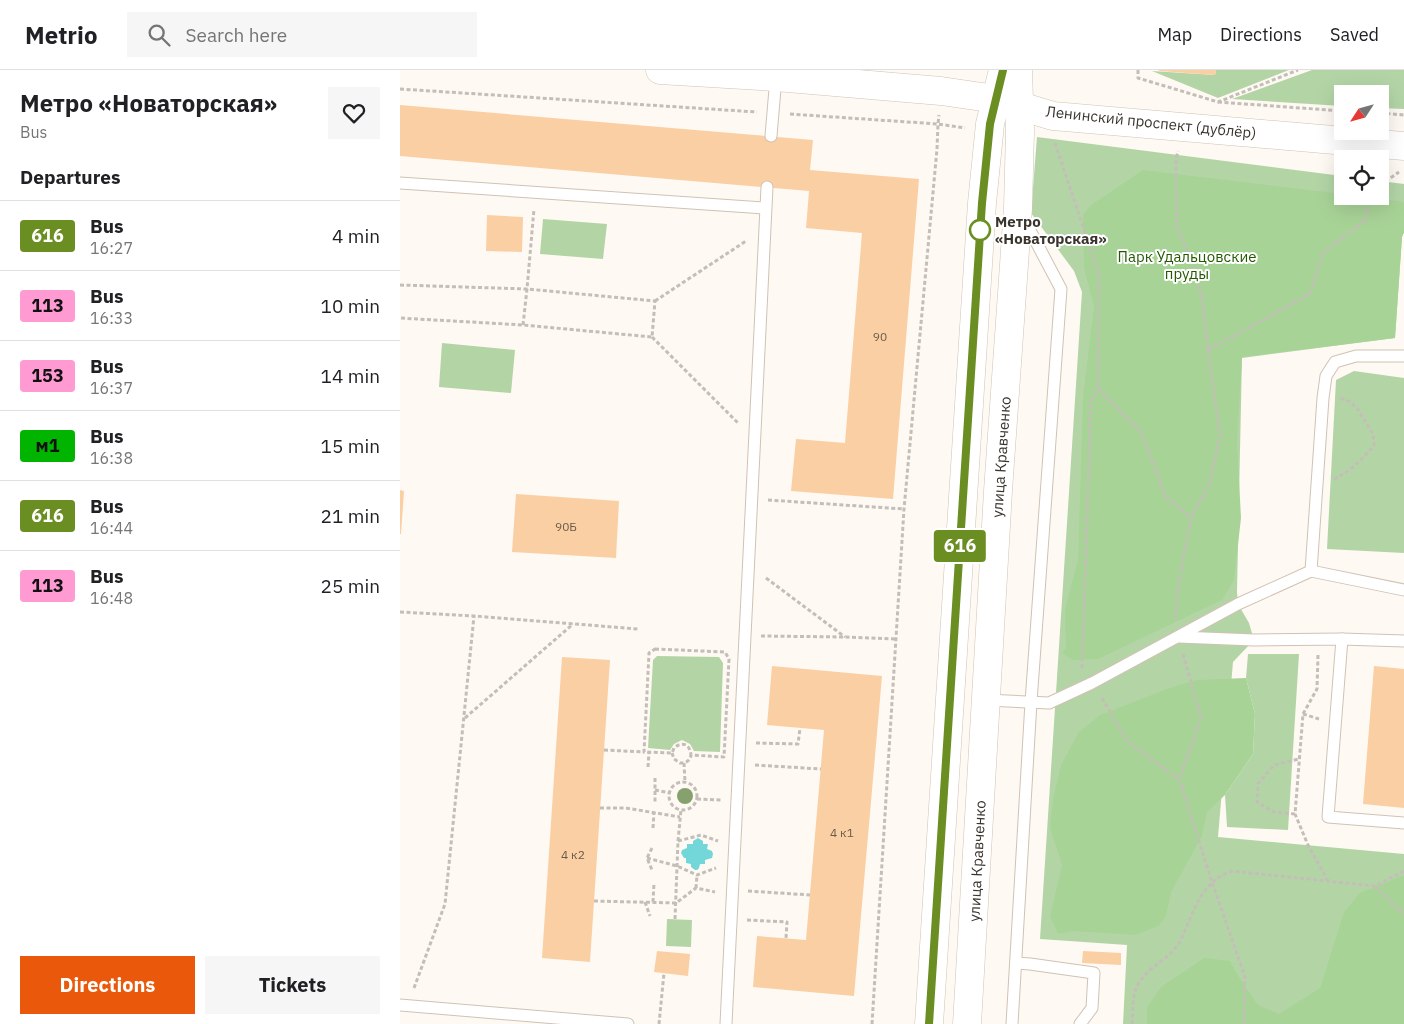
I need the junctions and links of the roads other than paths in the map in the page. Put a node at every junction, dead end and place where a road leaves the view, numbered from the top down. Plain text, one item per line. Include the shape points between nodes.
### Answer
1 (660, 70) edge
2 (1003, 70) edge
3 (1018, 70) edge
4 (776, 78) junction
5 (1008, 102) junction
6 (771, 136) dead end
7 (1403, 158) edge
8 (400, 183) edge
9 (767, 187) dead end
10 (765, 208) junction
11 (1018, 208) junction
12 (1404, 356) edge
13 (1311, 571) junction
14 (1404, 590) edge
15 (1177, 637) junction
16 (1342, 639) junction
17 (1404, 641) edge
18 (986, 700) junction
19 (1031, 702) junction
20 (1404, 823) edge
21 (1016, 963) junction
22 (403, 1006) edge
23 (930, 1018) edge
24 (628, 1024) edge
25 (726, 1024) edge
26 (967, 1024) edge
27 (1012, 1024) edge
28 (1080, 1024) edge

1 - 4 street, Ленинский проспект (дублёр)
2 - 5 street, улица Кравченко
3 - 5 street, улица Кравченко
4 - 5 street, Ленинский проспект (дублёр) via 941,91
4 - 6 lane
5 - 7 street, Ленинский проспект (дублёр) via 1053,116
5 - 11 street, улица Кравченко via 1020,131
5 - 23 street, улица Кравченко via 990,124 982,203
8 - 10 lane
9 - 10 lane
10 - 25 lane
11 - 18 street, улица Кравченко
11 - 19 lane via 1061,289
12 - 13 lane via 1356,356 1334,362 1326,376
13 - 14 lane
13 - 15 lane via 1238,604
15 - 16 lane
15 - 19 lane via 1049,703
16 - 17 lane
16 - 20 lane via 1328,817
18 - 19 lane
18 - 26 street, улица Кравченко
19 - 21 lane
21 - 27 lane
21 - 28 lane via 1094,973 1092,1008
22 - 24 lane

